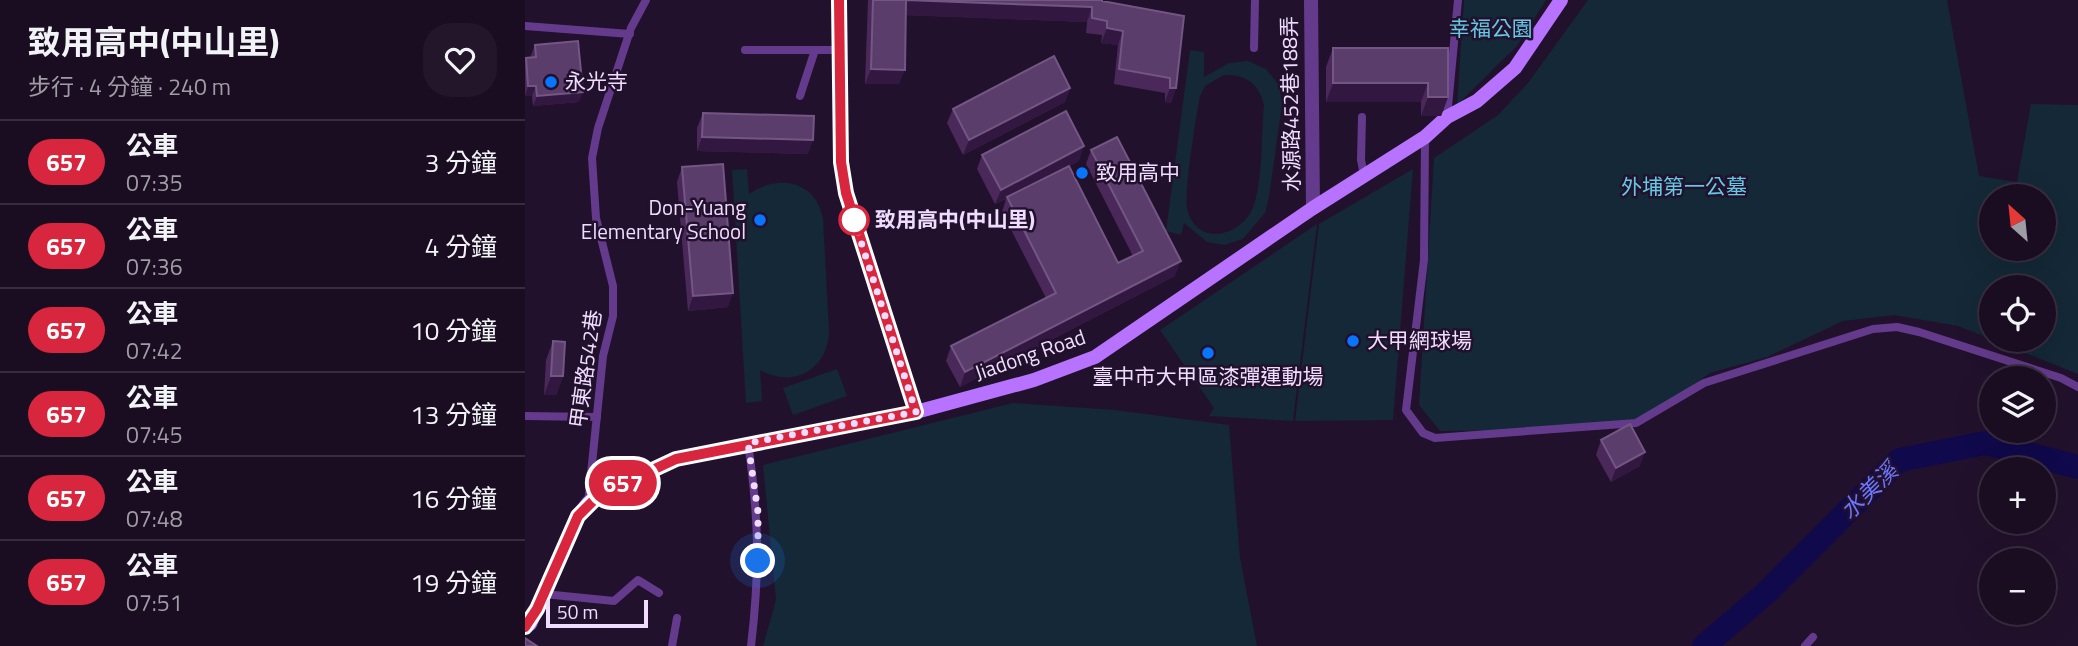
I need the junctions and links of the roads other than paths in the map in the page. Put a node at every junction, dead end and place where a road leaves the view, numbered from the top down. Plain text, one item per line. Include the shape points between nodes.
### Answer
1 (646, 0) edge
2 (839, 0) edge
3 (1255, 0) edge
4 (1311, 0) edge
5 (1458, 0) edge
6 (1561, 0) edge
7 (525, 26) edge
8 (630, 34) junction
9 (1254, 48) dead end
10 (745, 50) dead end
11 (815, 50) junction
12 (839, 50) junction
13 (800, 96) dead end
14 (1362, 117) dead end
15 (1447, 117) junction
16 (1425, 137) junction
17 (1364, 175) junction
18 (1313, 208) junction
19 (2078, 387) edge
20 (916, 412) junction
21 (525, 416) edge
22 (597, 417) junction
23 (748, 443) junction
24 (588, 503) junction
25 (659, 593) dead end
26 (544, 594) junction
27 (677, 618) dead end
28 (525, 627) edge
29 (1813, 637) dead end
30 (671, 646) edge
31 (751, 646) edge
32 (1805, 646) edge

1 - 8 lane, 甲東路542巷
2 - 12 street
3 - 9 lane, 水源路452巷188弄
4 - 18 street, 水源路452巷188弄
5 - 15 lane
6 - 15 street, Jiadong Road via 1515,68 1476,101
7 - 8 lane
8 - 22 lane, 甲東路542巷 via 592,158 596,218 613,286 613,316 603,356
10 - 11 lane
11 - 12 lane
11 - 13 lane
12 - 20 street via 846,193
14 - 17 lane
15 - 16 street, Jiadong Road
16 - 17 street, Jiadong Road
16 - 19 lane via 1424,260 1406,410 1423,433 1435,438 1636,423 1704,383 1873,329 1897,327
17 - 18 street, Jiadong Road
18 - 20 street, Jiadong Road via 1095,357 1023,384
20 - 23 street, Jiadong Road
21 - 22 lane
22 - 24 lane, 甲東路542巷
23 - 24 street, Jiadong Road via 676,459
23 - 31 lane via 758,512 758,586
24 - 26 street via 566,538
25 - 26 lane via 638,580 614,601
26 - 28 street
27 - 30 lane
29 - 32 lane

